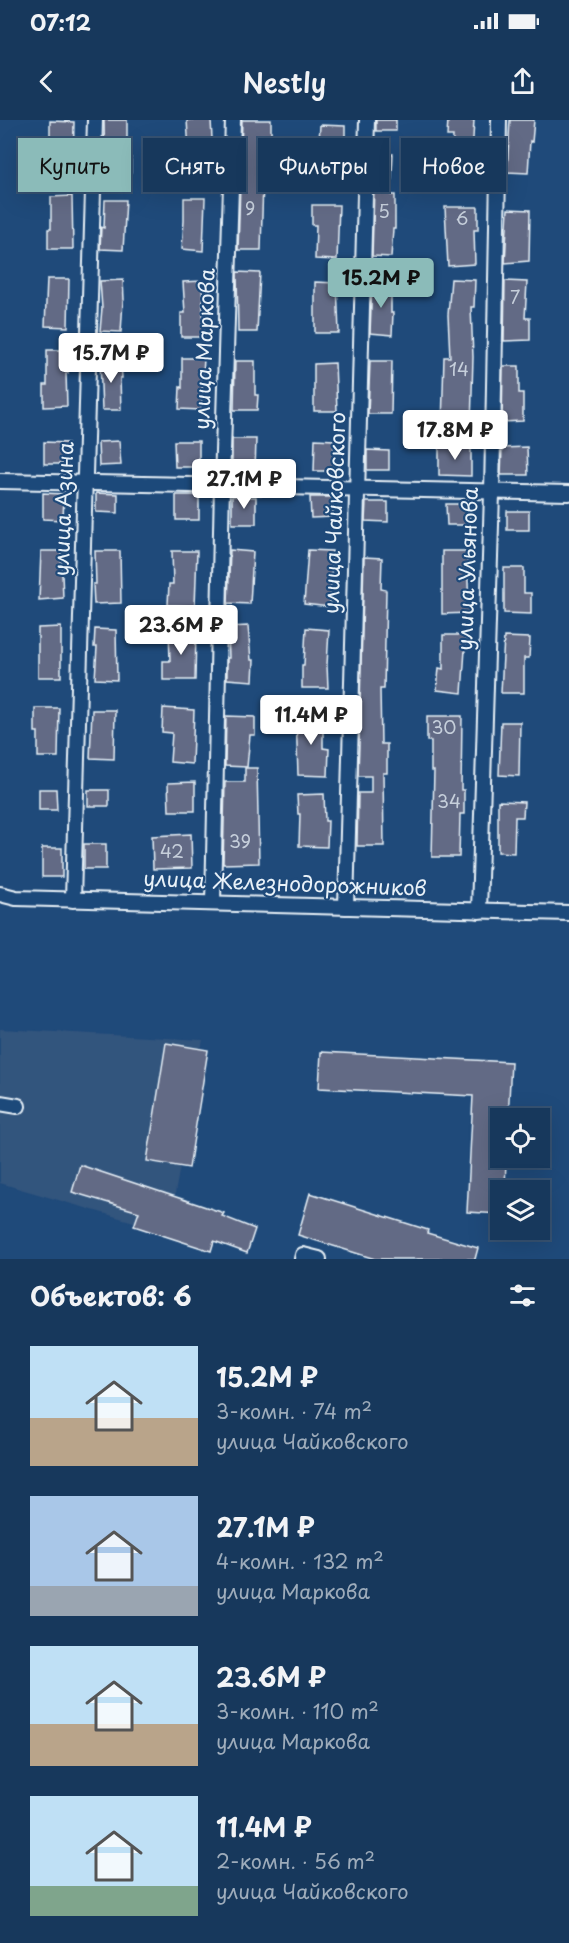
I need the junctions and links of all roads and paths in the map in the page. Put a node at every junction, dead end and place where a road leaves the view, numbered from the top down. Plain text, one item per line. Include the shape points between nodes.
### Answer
1 (95, 120) edge
2 (233, 120) edge
3 (367, 120) edge
4 (499, 120) edge
5 (0, 481) edge
6 (86, 482) junction
7 (222, 485) junction
8 (356, 489) junction
9 (492, 493) junction
10 (569, 493) edge
11 (0, 894) edge
12 (73, 900) junction
13 (213, 903) junction
14 (346, 907) junction
15 (479, 911) junction
16 (569, 913) edge
17 (0, 1103) edge
18 (18, 1106) dead end
19 (302, 1259) edge
20 (319, 1259) edge

1 - 6 street, улица Азина
2 - 7 street, улица Маркова
3 - 8 street, улица Чайковского
4 - 9 street, улица Ульянова
5 - 6 street
6 - 7 street
6 - 12 street, улица Азина
7 - 8 street
7 - 13 street, улица Маркова
8 - 9 street
8 - 14 street, улица Чайковского
9 - 10 street
9 - 15 street, улица Ульянова
11 - 12 street, улица Железнодорожников
12 - 13 street, улица Железнодорожников
13 - 14 street, улица Железнодорожников
14 - 15 street, улица Железнодорожников
15 - 16 street, улица Железнодорожников
17 - 18 street
19 - 20 street via 303,1255

